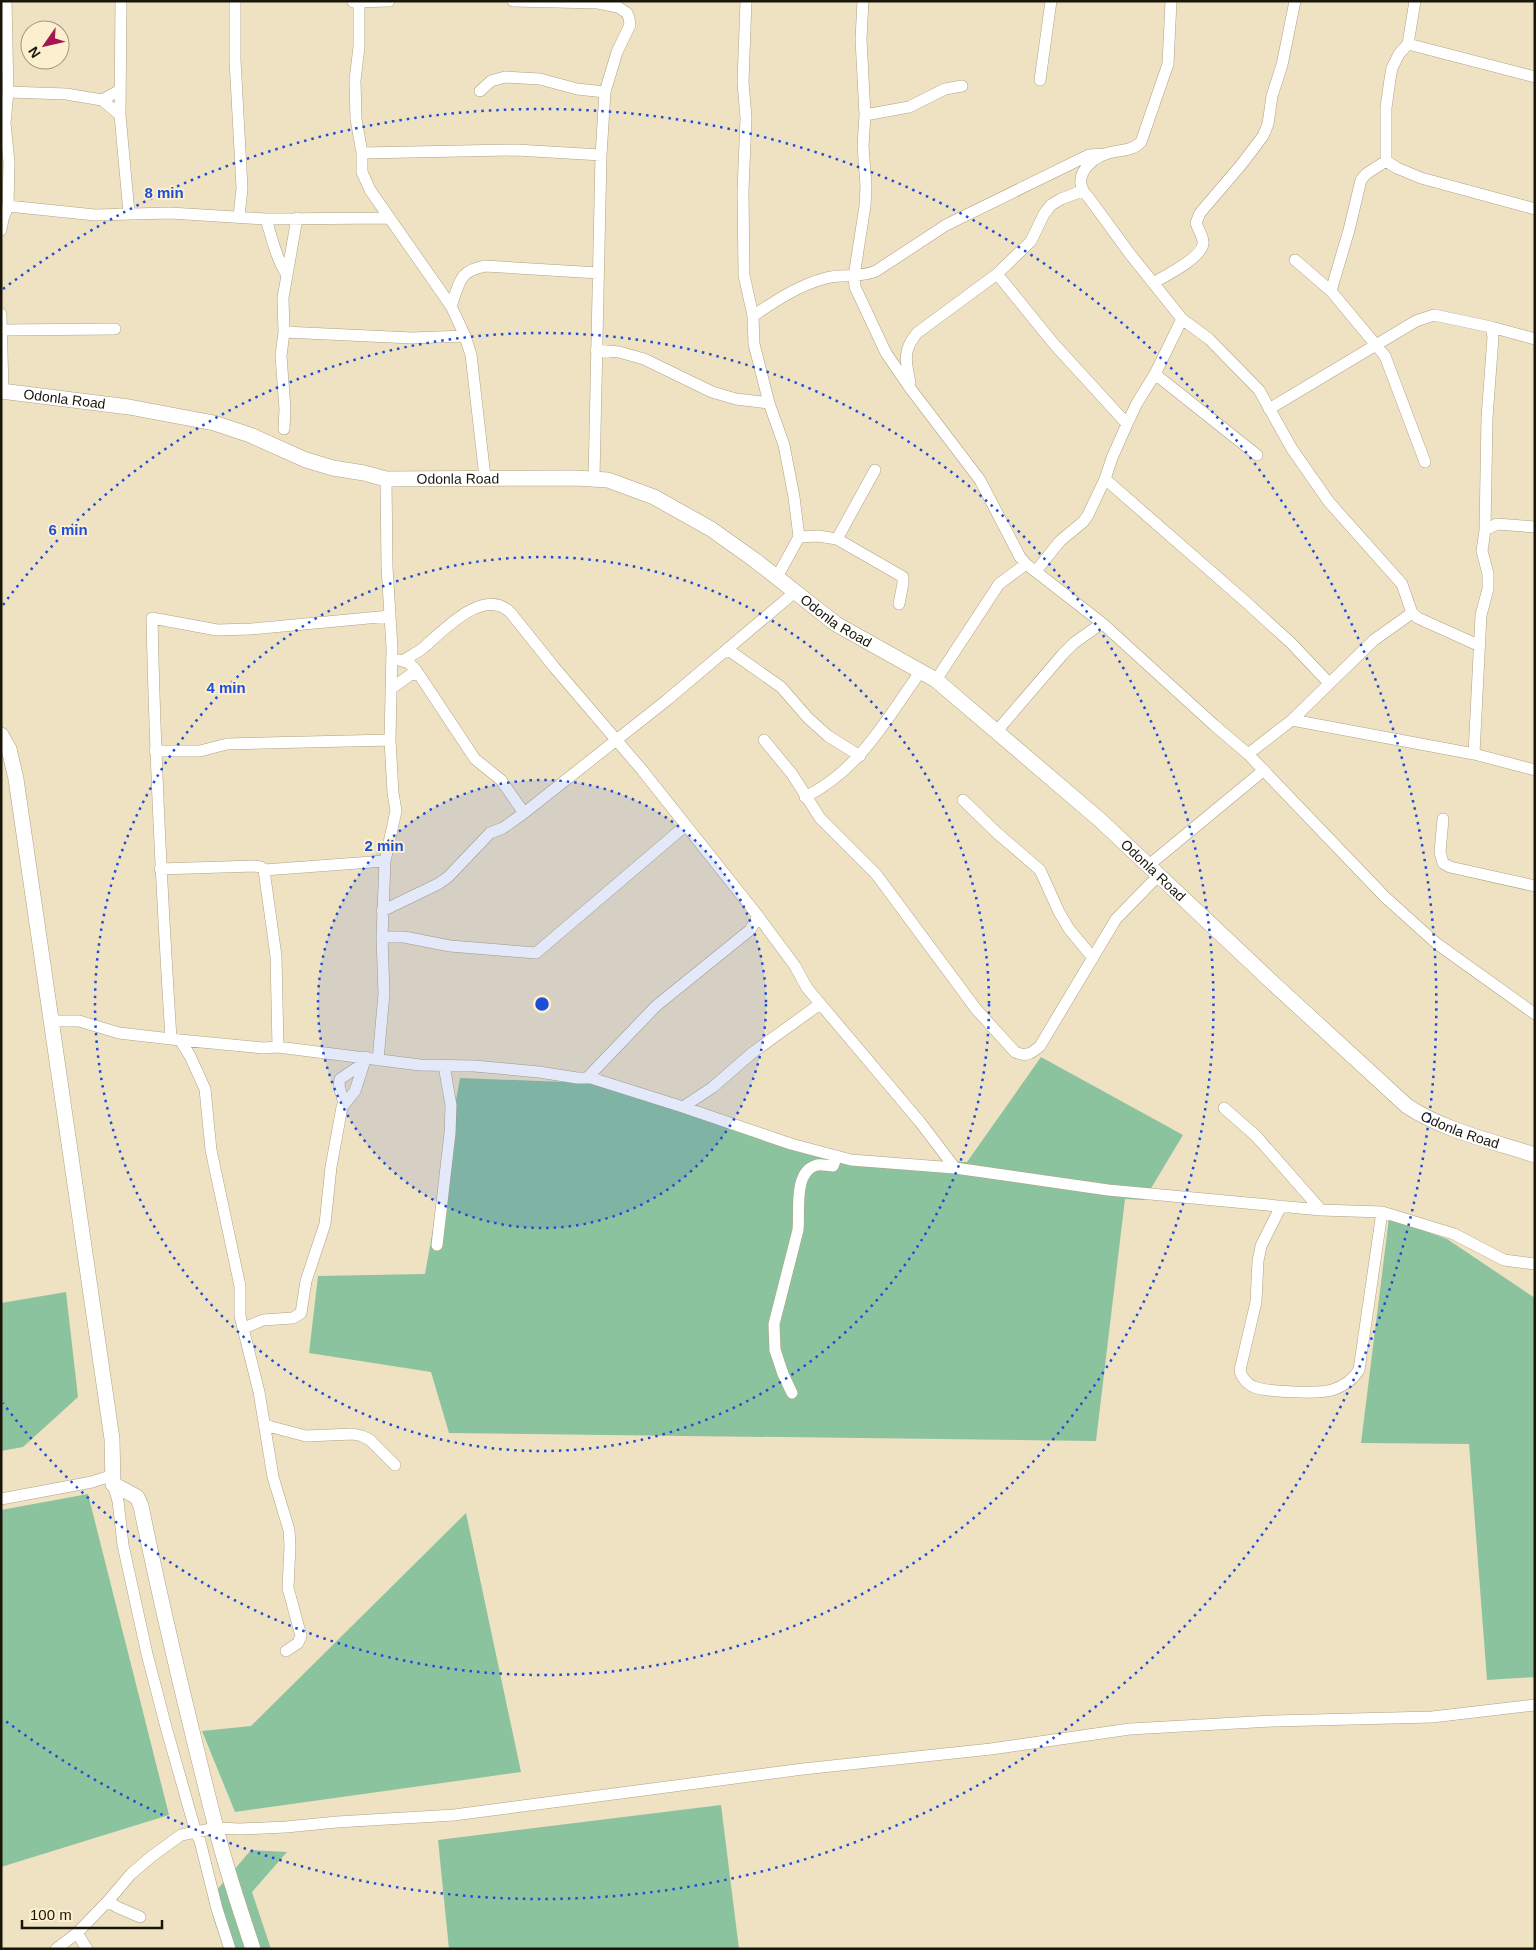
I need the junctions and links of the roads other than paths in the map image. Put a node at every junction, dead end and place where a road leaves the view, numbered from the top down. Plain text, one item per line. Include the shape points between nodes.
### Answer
1 (6, 1) edge
2 (121, 1) edge
3 (235, 1) edge
4 (389, 1) edge
5 (513, 1) edge
6 (746, 1) edge
7 (863, 1) edge
8 (1051, 1) edge
9 (1171, 1) edge
10 (1295, 1) edge
11 (1415, 1) edge
12 (355, 2) edge
13 (556, 2) edge
14 (1408, 44) junction
15 (1535, 77) edge
16 (1040, 80) dead end
17 (962, 86) dead end
18 (120, 90) junction
19 (480, 91) dead end
20 (8, 92) junction
21 (605, 92) junction
22 (102, 100) junction
23 (120, 115) junction
24 (865, 115) junction
25 (362, 153) junction
26 (1107, 153) junction
27 (601, 155) junction
28 (1386, 161) junction
29 (1082, 191) junction
30 (8, 206) junction
31 (1535, 209) edge
32 (129, 213) junction
33 (239, 217) junction
34 (297, 218) junction
35 (389, 218) junction
36 (266, 219) junction
37 (1, 230) edge
38 (1295, 260) dead end
39 (598, 273) junction
40 (997, 274) junction
41 (287, 275) junction
42 (854, 276) junction
43 (1153, 283) junction
44 (1331, 291) junction
45 (451, 306) junction
46 (1, 314) edge
47 (752, 316) junction
48 (1182, 319) junction
49 (1491, 327) junction
50 (116, 329) dead end
51 (3, 330) junction
52 (284, 332) junction
53 (465, 336) junction
54 (1535, 339) edge
55 (1376, 344) junction
56 (596, 350) junction
57 (1155, 374) junction
58 (910, 388) junction
59 (2, 391) edge
60 (770, 404) junction
61 (1269, 409) junction
62 (1127, 424) junction
63 (284, 430) dead end
64 (1257, 455) dead end
65 (1425, 462) dead end
66 (875, 470) dead end
67 (485, 477) junction
68 (386, 479) junction
69 (594, 479) junction
70 (1105, 479) junction
71 (1485, 512) junction
72 (1497, 524) junction
73 (1535, 526) edge
74 (1484, 530) junction
75 (799, 538) junction
76 (837, 539) junction
77 (1031, 568) junction
78 (777, 577) junction
79 (795, 592) junction
80 (899, 604) dead end
81 (1412, 613) junction
82 (390, 616) junction
83 (1102, 623) junction
84 (1480, 646) junction
85 (422, 649) junction
86 (727, 649) junction
87 (398, 660) junction
88 (921, 671) junction
89 (417, 672) junction
90 (936, 680) junction
91 (1329, 683) junction
92 (392, 688) junction
93 (1292, 720) junction
94 (997, 732) junction
95 (1, 735) edge
96 (390, 740) junction
97 (616, 740) junction
98 (764, 740) dead end
99 (155, 751) junction
100 (1248, 754) junction
101 (1474, 754) junction
102 (860, 756) junction
103 (1264, 770) junction
104 (1535, 770) edge
105 (805, 797) junction
106 (963, 800) dead end
107 (524, 813) junction
108 (1443, 818) dead end
109 (685, 826) junction
110 (384, 861) junction
111 (160, 869) junction
112 (264, 870) junction
113 (1154, 870) junction
114 (1535, 886) edge
115 (382, 912) junction
116 (758, 916) junction
117 (382, 937) junction
118 (1093, 958) junction
119 (820, 1004) junction
120 (1535, 1014) edge
121 (51, 1021) junction
122 (175, 1039) junction
123 (200, 1043) junction
124 (278, 1047) junction
125 (190, 1056) junction
126 (369, 1060) junction
127 (444, 1066) junction
128 (587, 1078) junction
129 (344, 1103) junction
130 (683, 1107) junction
131 (1224, 1108) dead end
132 (1535, 1155) edge
133 (837, 1156) junction
134 (955, 1168) junction
135 (1281, 1206) junction
136 (1321, 1210) junction
137 (1382, 1212) junction
138 (437, 1245) dead end
139 (1535, 1264) edge
140 (244, 1328) junction
141 (792, 1393) dead end
142 (264, 1425) junction
143 (395, 1465) dead end
144 (113, 1480) junction
145 (1, 1499) edge
146 (286, 1651) dead end
147 (1535, 1705) edge
148 (216, 1828) junction
149 (196, 1833) junction
150 (108, 1901) junction
151 (140, 1917) dead end
152 (77, 1933) junction
153 (56, 1949) edge
154 (87, 1949) edge
155 (230, 1949) edge
156 (252, 1949) edge

1 - 20 street
2 - 18 street
3 - 33 street via 242,188
4 - 12 street
5 - 13 street
6 - 47 street via 744,275
7 - 24 street via 861,39
8 - 16 street
9 - 26 street via 1168,64 1144,136 1137,146
10 - 43 street via 1263,136 1242,166 1200,213 1196,223 1204,242 1201,251
11 - 14 street
12 - 25 street via 359,47 355,80 356,119
13 - 21 street via 598,3 618,7 627,13 630,25 617,52
14 - 15 street
14 - 28 street via 1399,54 1391,74 1386,108
17 - 24 street via 945,89 910,106
18 - 22 street
18 - 23 street
19 - 21 street via 491,81 505,78 540,79
20 - 22 street via 66,94
20 - 30 street via 5,123 9,162
21 - 27 street
22 - 23 street
23 - 32 street
24 - 42 street via 865,206
25 - 27 street via 516,150
25 - 35 street via 364,180
26 - 29 street via 1084,170 1079,179
26 - 42 street via 1089,155 946,225 876,271
27 - 39 street
28 - 31 street via 1421,178
28 - 44 street via 1361,180
29 - 40 street via 1051,205 1031,241
29 - 43 street
30 - 32 street via 95,215
30 - 37 street
32 - 33 street
33 - 36 street
34 - 35 street
34 - 36 street
34 - 41 street
35 - 45 street
36 - 41 street via 278,260
38 - 44 street
39 - 45 street via 473,268 462,278
39 - 56 street
40 - 58 street via 917,333 910,342 906,354
40 - 62 street via 1054,344
41 - 52 street via 283,298
42 - 47 street via 838,276 810,284
42 - 58 street via 855,287 886,353
43 - 48 street
44 - 55 street
45 - 53 street
46 - 51 street
47 - 60 street via 754,344
48 - 57 street
48 - 61 street via 1225,354 1259,390
49 - 54 street
49 - 55 street via 1434,315 1416,321
49 - 71 street
50 - 51 street
51 - 59 street
52 - 53 street via 412,338
52 - 63 street via 281,356
53 - 67 street via 471,355
55 - 61 street
55 - 65 street via 1385,356
56 - 60 street via 644,359 712,392
56 - 69 street
57 - 62 street
57 - 64 street
58 - 77 street via 980,480 1020,556
59 - 68 street, Odonla Road via 214,423 306,460
60 - 75 street via 784,446
61 - 81 street via 1329,502 1402,584
62 - 70 street
66 - 76 street
67 - 68 street, Odonla Road
67 - 69 street, Odonla Road
68 - 82 street via 386,567
69 - 78 street, Odonla Road via 608,480 654,497 711,529
70 - 77 street via 1085,519
70 - 91 street via 1246,602
71 - 72 street
71 - 74 street
72 - 73 street
72 - 74 street
74 - 84 street via 1482,551 1488,589 1481,615
75 - 76 street
75 - 78 street
76 - 80 street via 903,577
77 - 83 street
77 - 90 street via 999,584
78 - 79 street, Odonla Road
79 - 86 street
79 - 88 street, Odonla Road via 836,624
81 - 84 street
81 - 91 street via 1374,640
82 - 87 street
82 - 99 street via 217,630 152,618
83 - 94 street via 1074,642
83 - 100 street
84 - 101 street
85 - 87 street
85 - 89 street
85 - 97 street via 437,634 473,609 492,603 503,605
86 - 97 street
86 - 102 street via 781,687 828,736
87 - 89 street
87 - 92 street
88 - 90 street, Odonla Road
88 - 102 street
89 - 92 street
89 - 107 street via 475,759 501,780
90 - 94 street, Odonla Road
91 - 93 street
92 - 96 street
93 - 100 street
93 - 101 street
94 - 113 street, Odonla Road
95 - 121 street via 9,749 16,779
96 - 99 street via 227,744 200,751
96 - 110 street via 396,811
97 - 107 street
97 - 109 street
98 - 105 street via 792,774
99 - 111 street
100 - 103 street
101 - 104 street
102 - 105 street via 832,781
103 - 113 street
103 - 120 street via 1384,897 1436,943
105 - 118 street via 820,818 876,874 976,1009 1014,1052 1023,1056 1040,1046
106 - 118 street via 1040,870 1069,929
107 - 115 street via 490,833 438,884
108 - 114 street via 1440,852 1443,863
109 - 116 street
109 - 117 street via 536,953 450,946 404,936
110 - 112 street
110 - 115 street
111 - 112 street via 254,866
111 - 122 street
112 - 124 street via 276,956
113 - 118 street via 1116,919
113 - 132 street, Odonla Road via 1407,1106 1441,1124
115 - 117 street
116 - 119 street
116 - 128 street via 745,934 656,1006
117 - 126 street via 384,994
119 - 130 street
119 - 134 street via 909,1108
121 - 122 street via 80,1021 119,1032
121 - 144 street via 112,1439
122 - 123 street
122 - 125 street
123 - 124 street
123 - 125 street
124 - 126 street
125 - 140 street via 205,1089 211,1150 240,1286 240,1316
126 - 127 street
126 - 129 street via 355,1091
126 - 129 street via 340,1080
127 - 128 street via 474,1066
127 - 138 street via 451,1105 450,1133
128 - 130 street
129 - 140 street via 331,1167 325,1224 306,1281 301,1313 292,1318 263,1320
130 - 133 street via 791,1144
131 - 136 street via 1256,1136
133 - 134 street via 851,1160
133 - 141 street via 833,1166 816,1165 808,1170 799,1189 798,1230 774,1324 775,1350
134 - 135 street via 1108,1190
135 - 136 street
135 - 137 street via 1258,1261 1256,1302 1240,1370 1252,1386 1284,1391 1331,1390 1348,1382 1360,1370
136 - 137 street
137 - 139 street via 1454,1234 1504,1260
140 - 142 street via 260,1392
142 - 143 street via 306,1436 362,1436
142 - 146 street via 273,1477 289,1530 288,1588 301,1636 298,1644
144 - 145 street
144 - 148 street via 137,1497 141,1506 168,1637
144 - 149 street via 123,1545 147,1654
147 - 148 street via 1432,1716 1274,1720 1130,1729 454,1815
148 - 149 street
148 - 156 street
149 - 150 street via 181,1836 152,1856
149 - 155 street
150 - 151 street
150 - 152 street
152 - 153 street
152 - 154 street

